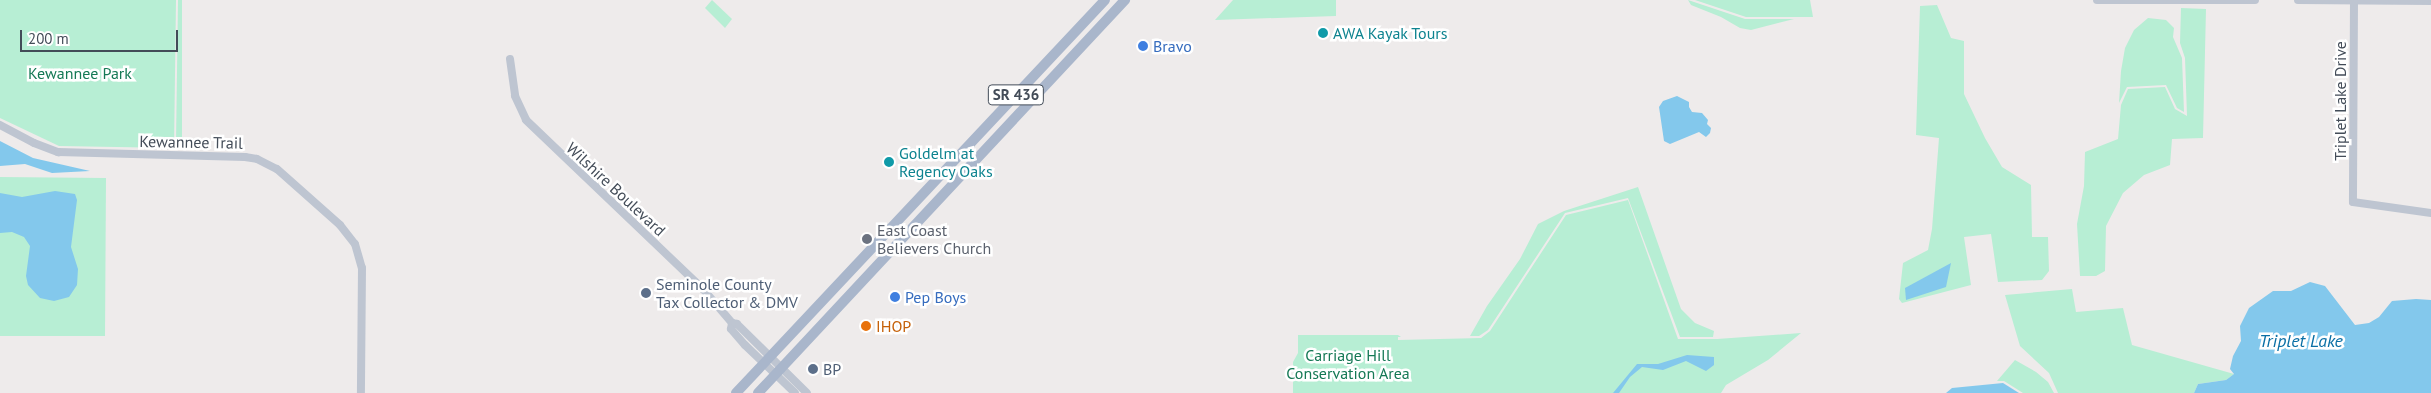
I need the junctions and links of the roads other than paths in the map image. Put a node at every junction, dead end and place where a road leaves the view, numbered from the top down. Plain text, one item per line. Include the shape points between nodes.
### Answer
1 (1105, 0) edge
2 (1126, 0) edge
3 (2097, 0) edge
4 (2254, 0) edge
5 (2298, 0) edge
6 (2354, 0) edge
7 (2409, 0) edge
8 (2431, 0) edge
9 (1093, 13) junction
10 (1074, 34) junction
11 (1090, 38) junction
12 (1074, 55) junction
13 (510, 59) dead end
14 (0, 125) edge
15 (924, 194) junction
16 (2431, 213) edge
17 (894, 225) junction
18 (908, 232) junction
19 (886, 255) junction
20 (767, 360) junction
21 (778, 370) junction
22 (360, 393) edge
23 (736, 393) edge
24 (758, 393) edge
25 (795, 393) edge
26 (807, 393) edge

1 - 9 main road, SR 436
2 - 11 main road, SR 436
3 - 4 street
5 - 6 street
6 - 7 street
6 - 16 street, Triplet Lake Drive via 2353,202
7 - 8 street
9 - 10 main road, SR 436
9 - 11 main road
10 - 12 main road via 1077,44
10 - 15 main road, SR 436
11 - 12 main road, SR 436
12 - 18 main road, SR 436
13 - 20 street, Wilshire Boulevard via 514,96 526,120 703,289 732,323 730,329
14 - 22 street, Kewannee Trail via 58,152 244,156 263,161 277,170 340,225 355,244 362,268
15 - 17 main road, SR 436
15 - 18 main road via 910,217
17 - 19 main road via 897,236
17 - 20 main road, SR 436
18 - 19 main road, SR 436
19 - 21 main road, SR 436
20 - 21 street
20 - 23 main road, SR 436
21 - 24 main road, SR 436
21 - 25 street
21 - 26 street

